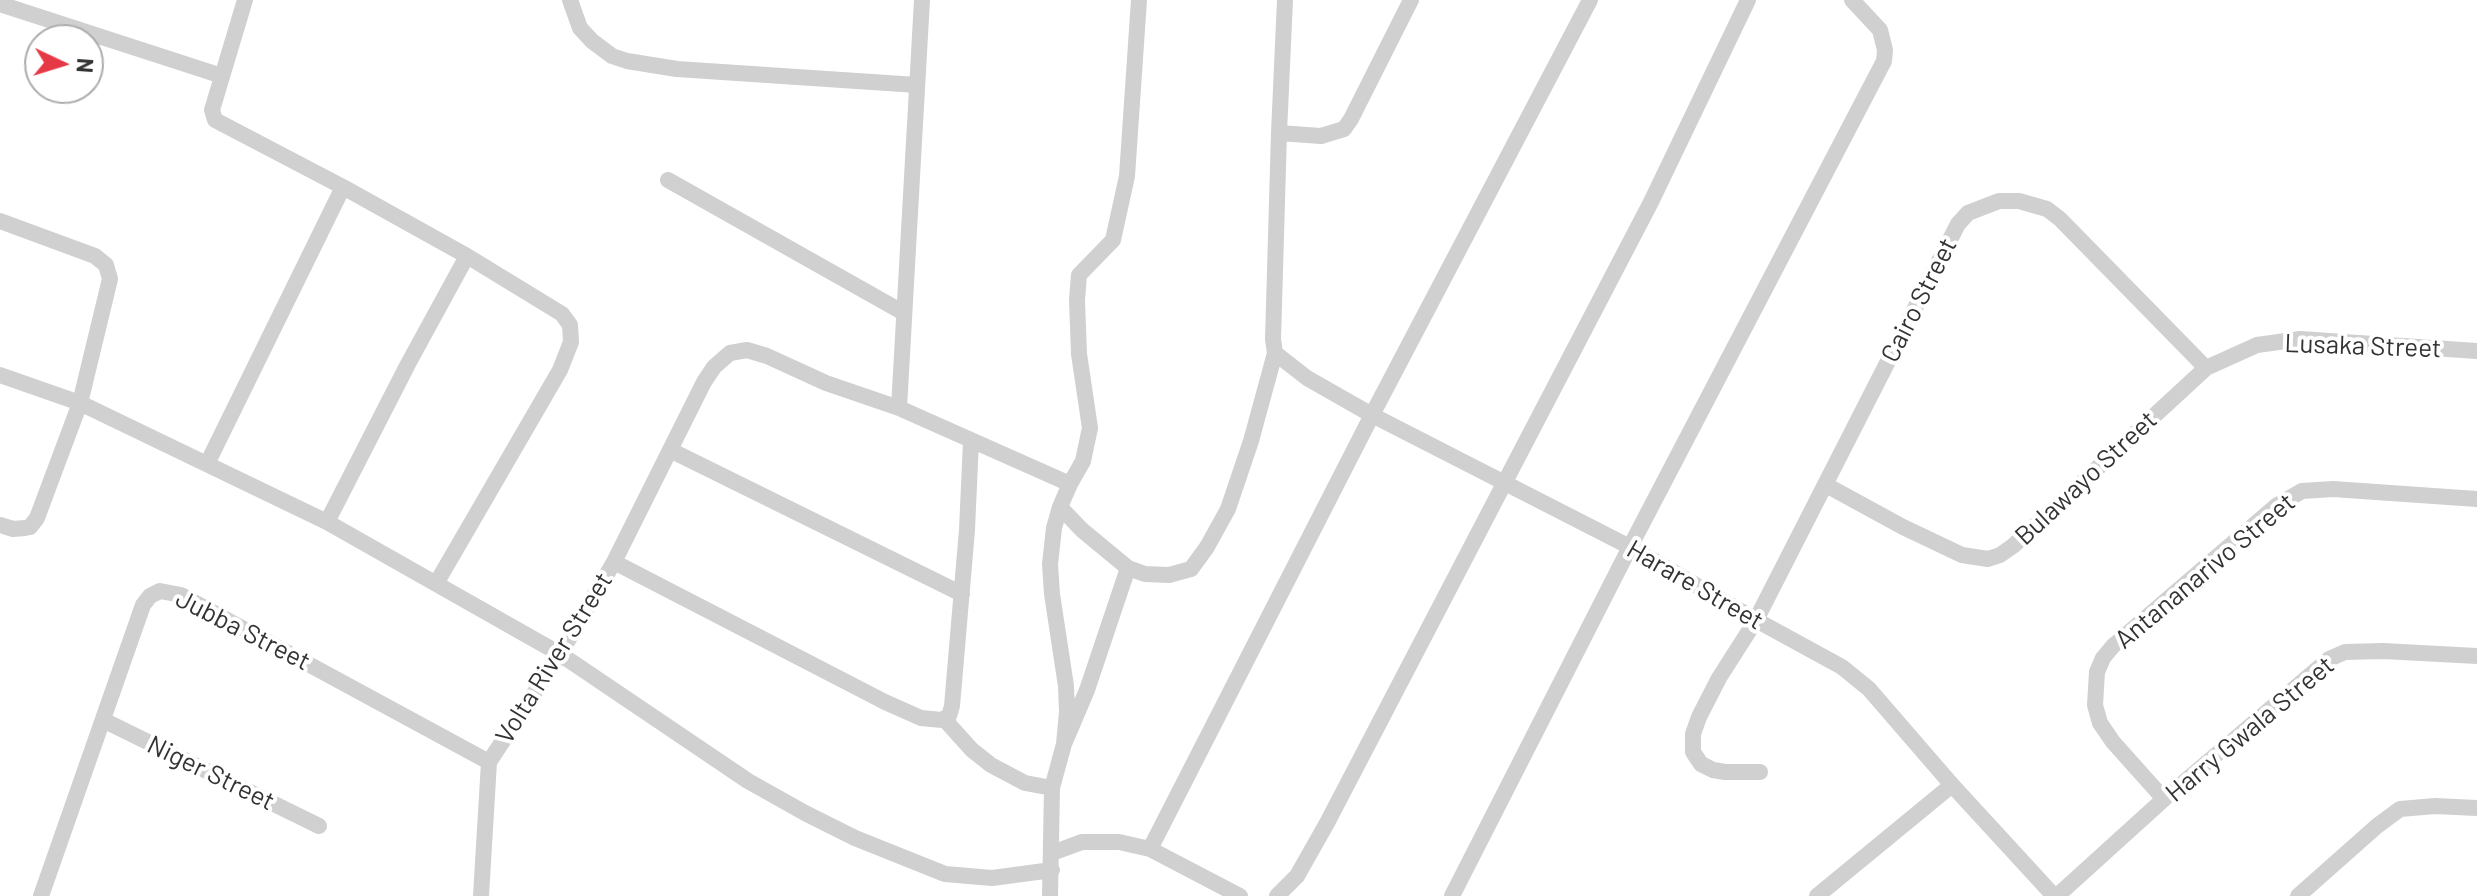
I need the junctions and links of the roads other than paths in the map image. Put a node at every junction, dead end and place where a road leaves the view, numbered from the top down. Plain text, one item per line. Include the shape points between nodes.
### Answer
1 (245, 0) edge
2 (570, 0) edge
3 (922, 0) edge
4 (1139, 0) edge
5 (1285, 0) edge
6 (1411, 0) edge
7 (1590, 0) edge
8 (1748, 0) edge
9 (1852, 0) edge
10 (0, 4) edge
11 (222, 76) junction
12 (917, 85) junction
13 (1279, 133) junction
14 (668, 180) dead end
15 (343, 187) junction
16 (0, 221) edge
17 (467, 256) junction
18 (904, 313) junction
19 (2477, 351) edge
20 (1275, 353) junction
21 (2206, 368) junction
22 (0, 375) edge
23 (80, 403) junction
24 (899, 408) junction
25 (1372, 415) junction
26 (971, 441) junction
27 (670, 450) junction
28 (207, 464) junction
29 (1505, 483) junction
30 (1070, 484) junction
31 (1826, 485) junction
32 (2477, 499) edge
33 (1060, 507) junction
34 (327, 522) junction
35 (0, 525) edge
36 (1630, 547) junction
37 (614, 562) junction
38 (1128, 568) junction
39 (437, 582) junction
40 (962, 594) junction
41 (1756, 620) junction
42 (560, 654) junction
43 (2477, 656) edge
44 (944, 719) junction
45 (103, 720) junction
46 (1064, 744) junction
47 (489, 762) junction
48 (1760, 772) dead end
49 (1952, 785) junction
50 (1052, 788) junction
51 (2164, 799) junction
52 (2477, 808) edge
53 (319, 826) dead end
54 (1150, 849) junction
55 (1052, 862) junction
56 (41, 896) edge
57 (481, 896) edge
58 (1050, 896) edge
59 (1240, 896) edge
60 (1277, 896) edge
61 (1452, 896) edge
62 (1817, 896) edge
63 (2056, 896) edge
64 (2298, 896) edge

1 - 11 street
2 - 12 street via 580,28 592,41 627,61
3 - 12 street
4 - 30 street via 1127,176 1113,240 1079,275 1079,354 1090,428 1083,461
5 - 13 street
6 - 13 street via 1344,129 1321,136
7 - 25 street
8 - 29 street via 1651,202
9 - 36 street via 1880,30 1884,61
10 - 11 street
11 - 15 street via 212,110 215,120
12 - 18 street
13 - 20 street
14 - 18 street
15 - 17 street
15 - 28 street
16 - 23 street via 95,256 109,270
17 - 34 street
17 - 39 street via 562,314 570,325 571,342 560,370
18 - 24 street
19 - 21 street, Lusaka Street via 2300,339 2257,345
20 - 25 street, Harare Street
20 - 38 street via 1228,509 1207,547 1191,569 1169,575
21 - 31 street, Bulawayo Street via 2013,546 1988,559 1962,555
21 - 31 street, Cairo Street via 2060,219 2047,209 1999,201 1968,213 1958,224
22 - 23 street
23 - 28 street
23 - 35 street via 34,523 19,529
24 - 26 street
24 - 27 street, Volta River Street via 767,356 735,351 714,367
25 - 29 street, Harare Street
25 - 54 street
26 - 30 street
26 - 40 street
27 - 37 street, Volta River Street
27 - 40 street
28 - 34 street
29 - 36 street, Harare Street
29 - 60 street via 1316,844
30 - 33 street
31 - 41 street, Cairo Street
32 - 51 street, Antananarivo Street via 2302,491 2276,506 2113,646 2097,672 2100,723
33 - 38 street
33 - 46 street via 1050,564 1066,686
34 - 39 street
36 - 41 street, Harare Street
36 - 61 street
37 - 42 street, Volta River Street
37 - 44 street via 885,702 921,718
38 - 46 street
39 - 42 street
40 - 44 street via 952,706
41 - 48 street, Cairo Street via 1699,717 1693,752 1713,770
41 - 49 street, Harare Street via 1842,667 1869,689
42 - 47 street, Volta River Street
42 - 55 street via 748,781 855,838 945,874 992,878
43 - 51 street, Harry Gwala Street via 2383,651 2345,652 2329,659
44 - 50 street via 991,765 1025,783
45 - 47 street, Jubba Street via 143,605 164,591 181,595
45 - 53 street, Niger Street
45 - 56 street, Jubba Street
46 - 50 street
47 - 57 street, Volta River Street
49 - 62 street
49 - 63 street, Harare Street
50 - 55 street
51 - 63 street, Harry Gwala Street
52 - 64 street via 2400,809
54 - 55 street via 1082,842
54 - 59 street
55 - 58 street

